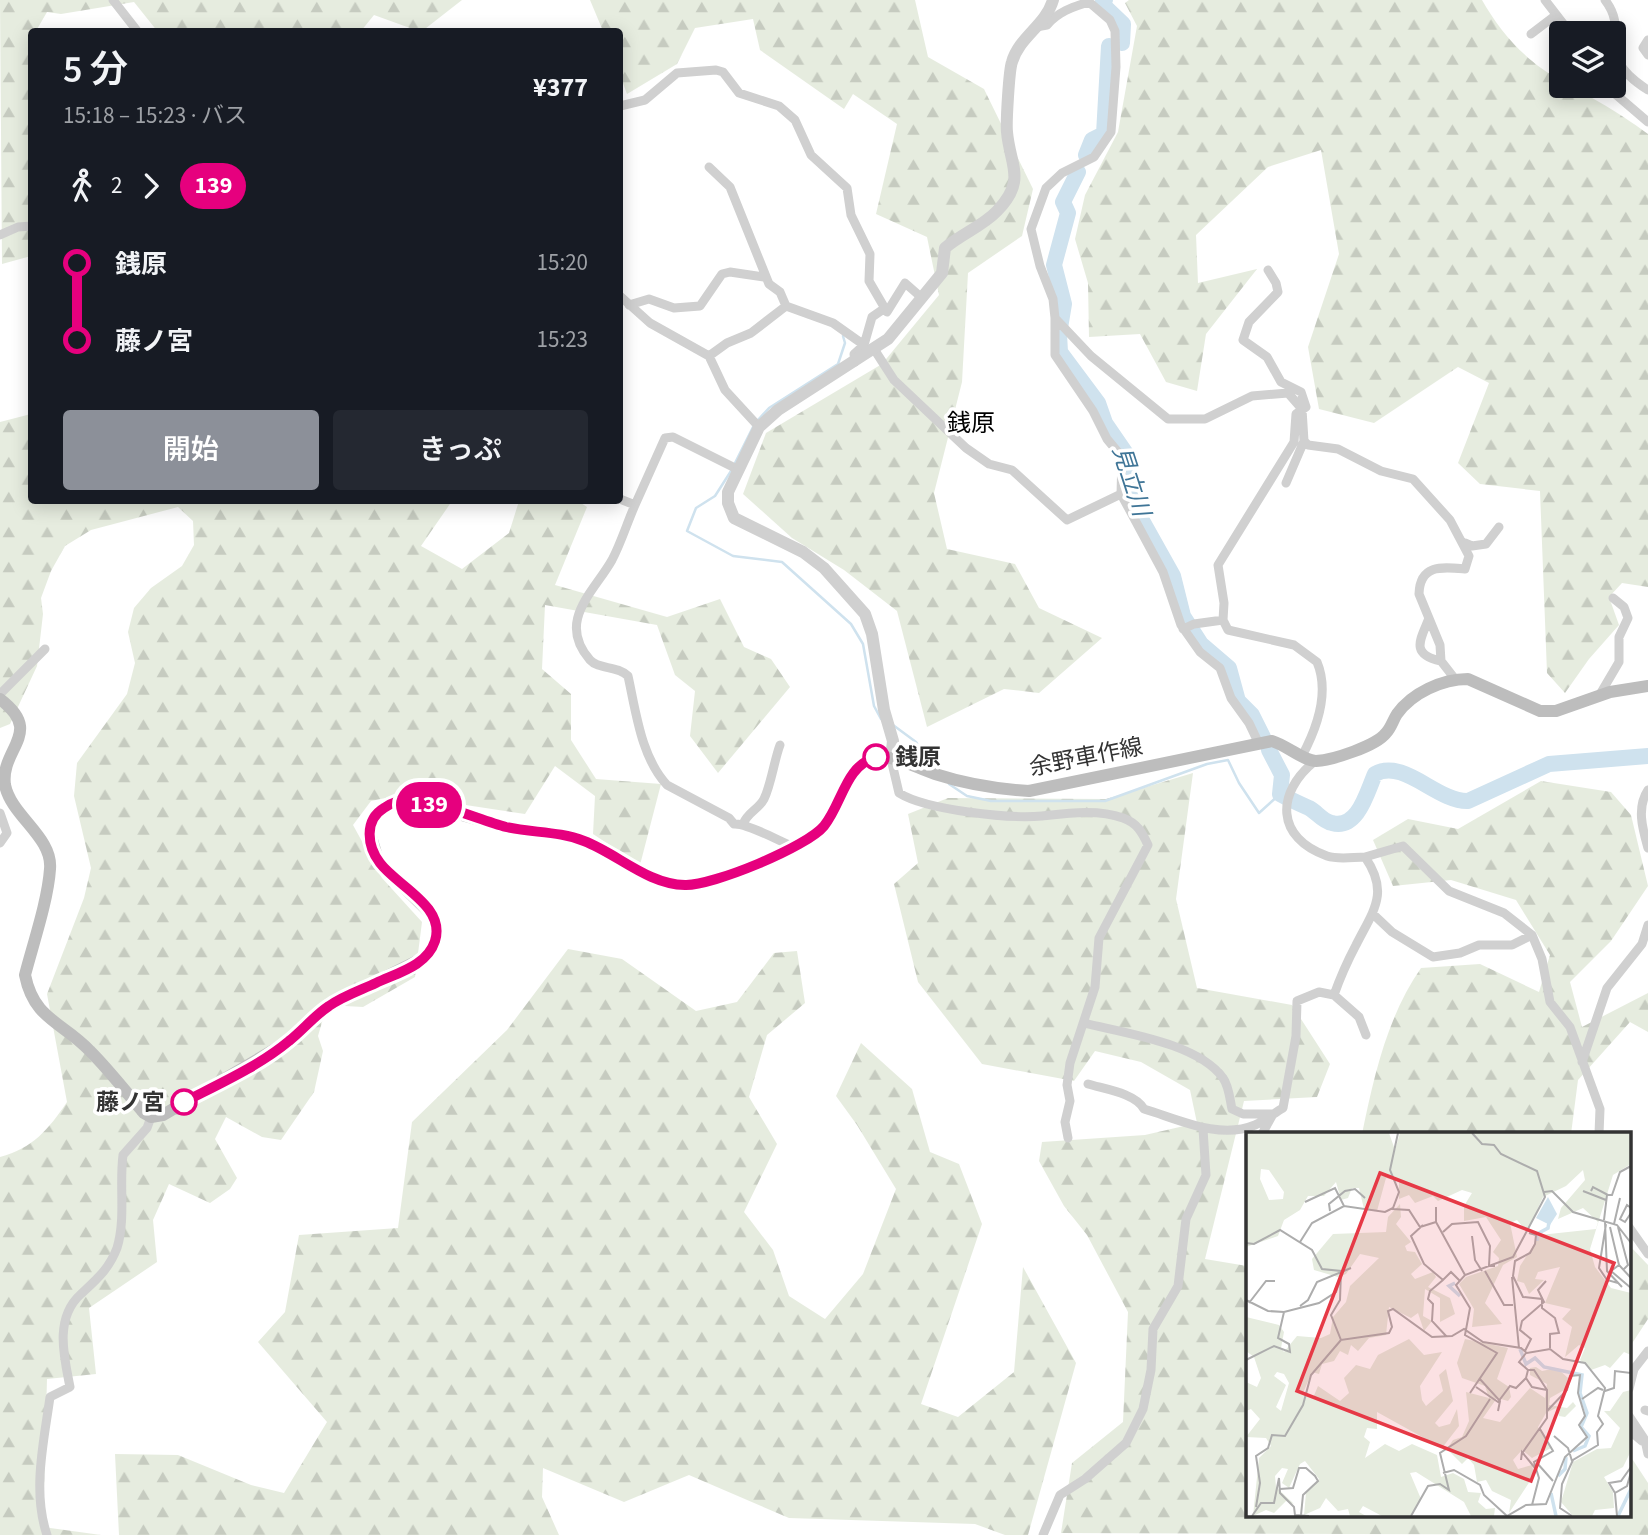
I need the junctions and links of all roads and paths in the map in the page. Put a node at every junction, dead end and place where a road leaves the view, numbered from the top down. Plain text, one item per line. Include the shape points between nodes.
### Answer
1 (113, 0) edge
2 (1053, 0) edge
3 (1545, 0) edge
4 (1605, 0) edge
5 (1556, 15) junction
6 (1561, 21) edge
7 (1613, 21) edge
8 (1036, 27) junction
9 (135, 28) edge
10 (1531, 34) dead end
11 (1648, 40) edge
12 (1648, 55) edge
13 (1626, 73) edge
14 (1648, 90) edge
15 (1620, 98) edge
16 (623, 105) edge
17 (1648, 122) edge
18 (709, 167) dead end
19 (28, 226) edge
20 (0, 235) edge
21 (1268, 270) dead end
22 (764, 277) junction
23 (922, 298) junction
24 (623, 299) edge
25 (629, 305) junction
26 (786, 306) junction
27 (886, 310) junction
28 (1059, 323) junction
29 (896, 329) junction
30 (869, 347) junction
31 (709, 356) junction
32 (1302, 409) junction
33 (759, 427) junction
34 (1304, 441) junction
35 (739, 470) junction
36 (1286, 483) dead end
37 (1121, 494) junction
38 (623, 500) edge
39 (635, 505) junction
40 (1499, 527) dead end
41 (1465, 543) junction
42 (1613, 598) dead end
43 (1429, 618) junction
44 (1223, 620) junction
45 (1187, 628) junction
46 (45, 649) dead end
47 (1441, 661) junction
48 (1455, 679) junction
49 (1648, 686) edge
50 (1599, 696) junction
51 (0, 697) edge
52 (1259, 744) junction
53 (780, 745) dead end
54 (1302, 756) junction
55 (891, 759) junction
56 (1315, 761) junction
57 (2, 774) edge
58 (1648, 790) edge
59 (0, 813) edge
60 (743, 824) junction
61 (0, 843) edge
62 (794, 847) junction
63 (1648, 848) edge
64 (1365, 857) junction
65 (1374, 915) junction
66 (1648, 925) edge
67 (1532, 935) junction
68 (1334, 995) junction
69 (1084, 1023) junction
70 (1366, 1035) dead end
71 (1582, 1063) junction
72 (1088, 1084) dead end
73 (1273, 1114) junction
74 (151, 1117) junction
75 (1203, 1129) junction
76 (1263, 1132) edge
77 (1599, 1132) edge
78 (1068, 1138) dead end
79 (1630, 1228) edge
80 (1648, 1254) edge
81 (1648, 1351) edge
82 (1630, 1385) edge
83 (1630, 1418) edge
84 (1630, 1431) edge
85 (1647, 1449) edge
86 (47, 1535) edge
87 (1043, 1535) edge

1 - 9 street
2 - 8 street
3 - 5 street
4 - 7 street
5 - 6 street
5 - 10 street
8 - 23 street via 1012,62 1006,126 1016,178 1008,199 995,214 945,248 942,273
8 - 28 street via 1088,2 1110,20 1115,31 1111,132 1094,157 1052,181 1031,222
11 - 12 street via 1643,48
13 - 14 street
15 - 17 street
16 - 27 street via 645,100 677,73 716,70 723,72 739,93 779,106 795,120 811,155 847,188 851,215 870,254 869,281
18 - 22 street via 730,187
19 - 20 street
21 - 32 street via 1278,292 1249,321 1243,340 1267,357 1281,382 1301,392 1306,407
22 - 25 street via 722,274 700,306 674,309 649,299
22 - 26 street via 780,292
23 - 27 street via 905,283
23 - 29 street
24 - 25 street
25 - 31 street via 650,323
26 - 30 street via 834,323
26 - 31 street via 751,333
27 - 29 street
27 - 30 street via 877,312 868,325
28 - 32 street via 1091,356 1168,419 1205,419 1252,396 1276,392 1288,393
28 - 37 street via 1052,340 1055,355 1122,457
29 - 30 street
30 - 33 street via 855,362
30 - 37 street via 894,380 966,448 989,464 1012,470 1067,520
31 - 33 street via 725,390
32 - 34 street
32 - 44 street via 1296,414 1294,442 1218,565
33 - 35 street
34 - 36 street
34 - 41 street via 1313,447 1338,449 1381,471 1413,479
35 - 39 street via 673,437 665,438
35 - 55 street via 728,492 734,518 803,552 865,614 893,740
37 - 45 street via 1163,572 1172,606
38 - 39 street
39 - 60 street via 612,559 581,604 577,633 589,659 628,676 640,732 659,777 734,824
40 - 41 street via 1486,544
41 - 43 street via 1469,556 1465,569 1437,566 1426,572 1419,594
42 - 50 street via 1628,618 1619,637 1619,662
43 - 47 street
43 - 47 street via 1419,639 1421,648
44 - 45 street
44 - 54 street via 1228,630 1294,645 1317,662 1323,694 1315,730
45 - 52 street via 1200,652 1220,668 1231,698
46 - 51 street
47 - 48 street
48 - 50 main road via 1468,679 1540,711 1556,711
48 - 56 main road via 1409,700 1385,735 1368,746
49 - 50 main road
51 - 57 main road via 20,720 20,732
52 - 54 main road, 余野車作線 via 1287,745
52 - 55 main road, 余野車作線 via 1029,792 988,788
53 - 60 street via 765,797
54 - 56 main road, 余野車作線
55 - 62 main road, 余野車作線 via 862,761 822,828
55 - 69 street via 899,793 908,799 965,812 1098,814 1124,818 1141,829 1148,845 1099,938 1095,988
56 - 64 street via 1286,798 1289,829 1306,845 1336,858
57 - 74 main road via 7,796 40,841 51,868 25,975 28,988 44,1015 83,1044
58 - 63 street via 1641,824
59 - 61 street via 7,833
60 - 62 street
62 - 74 main road, 余野車作線 via 702,884 684,885 648,876 562,834 509,828 411,800 397,802 373,817 369,830 379,863 432,915 435,942 425,957 331,1004 289,1041 223,1082
64 - 65 street via 1378,886
64 - 67 street via 1404,846 1449,891 1504,913
65 - 67 street via 1433,957 1479,945 1512,946
65 - 68 street
66 - 71 street via 1642,944 1607,988
67 - 71 street via 1550,1002 1570,1027
68 - 70 street via 1359,1017
68 - 73 street via 1319,992 1297,1001 1296,1036 1283,1108
69 - 73 street via 1175,1045 1225,1081 1232,1109 1243,1114
69 - 78 street via 1070,1063
71 - 77 street via 1600,1109
72 - 75 street
73 - 75 street via 1244,1128
73 - 76 street
74 - 86 street via 122,1155 121,1224 112,1260 67,1315 62,1344 70,1387 50,1397 41,1462 41,1516
75 - 87 street via 1206,1175 1186,1219 1178,1286 1153,1329 1143,1409 1126,1443 1060,1495
79 - 80 street
81 - 82 street via 1634,1369
83 - 85 street
84 - 85 street

